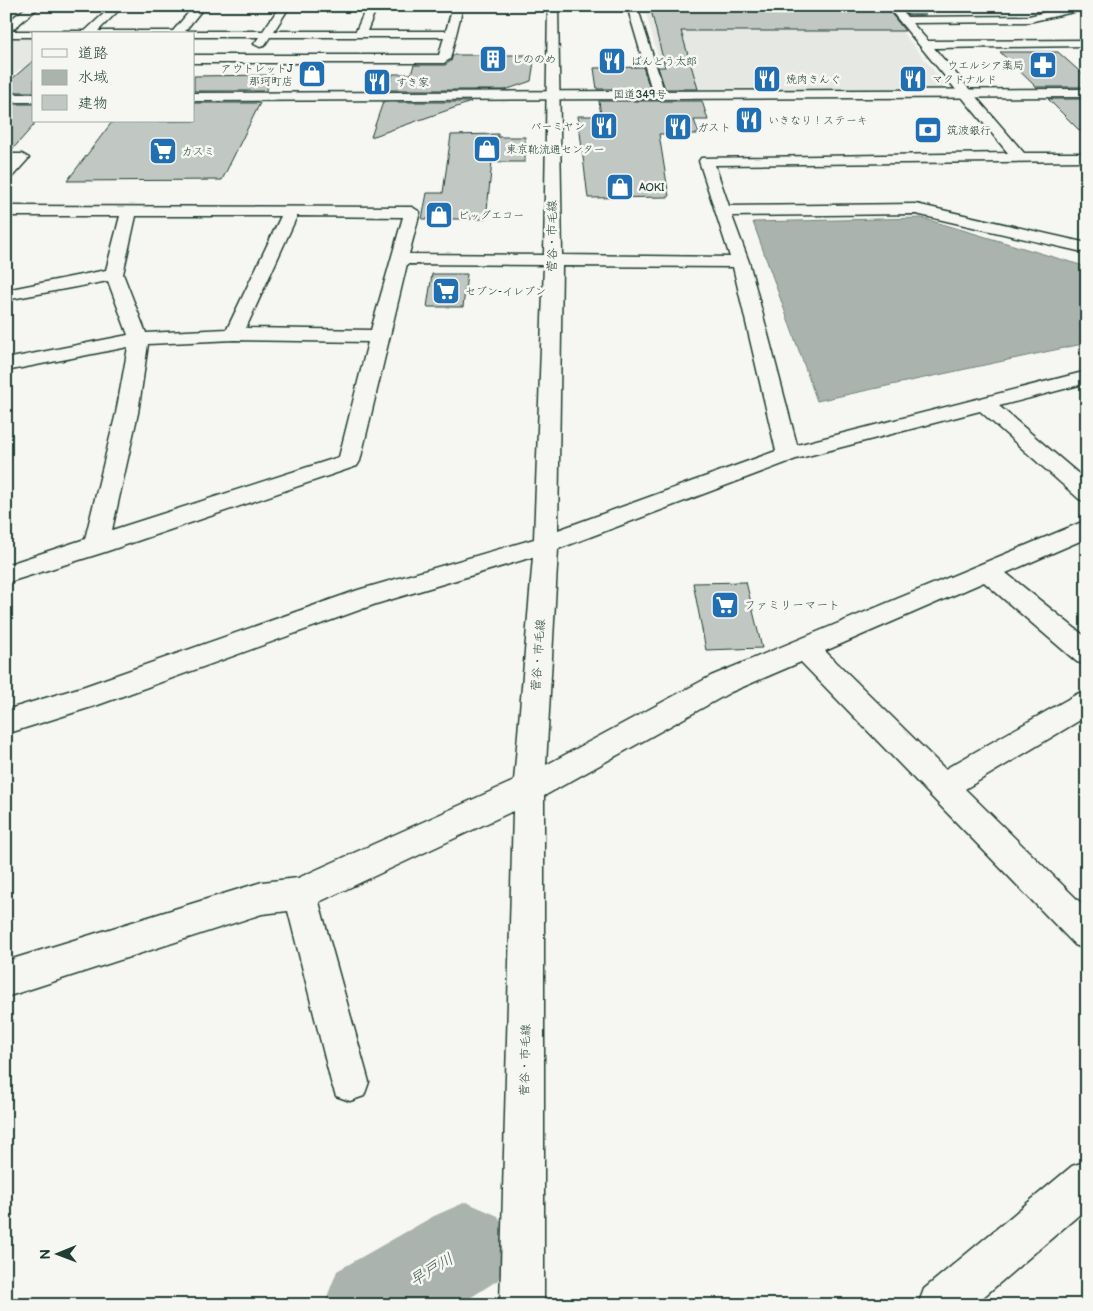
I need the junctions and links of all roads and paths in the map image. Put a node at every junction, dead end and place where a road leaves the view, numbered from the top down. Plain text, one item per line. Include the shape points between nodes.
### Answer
1 (35, 6) edge
2 (118, 6) edge
3 (200, 6) edge
4 (286, 6) edge
5 (372, 6) edge
6 (458, 6) edge
7 (553, 6) edge
8 (632, 6) edge
9 (892, 6) edge
10 (1085, 6) edge
11 (904, 20) junction
12 (6, 29) edge
13 (90, 32) edge
14 (177, 32) edge
15 (195, 33) edge
16 (268, 33) junction
17 (6, 34) edge
18 (32, 34) edge
19 (360, 34) junction
20 (450, 34) junction
21 (1087, 44) edge
22 (924, 45) junction
23 (195, 59) edge
24 (250, 59) junction
25 (1087, 93) edge
26 (659, 94) junction
27 (195, 97) edge
28 (6, 98) edge
29 (32, 98) edge
30 (970, 98) junction
31 (552, 99) junction
32 (1087, 101) edge
33 (32, 105) edge
34 (195, 105) edge
35 (6, 106) edge
36 (1019, 157) junction
37 (1087, 157) edge
38 (6, 158) edge
39 (6, 175) edge
40 (6, 211) edge
41 (723, 211) junction
42 (129, 212) junction
43 (291, 212) junction
44 (1087, 248) edge
45 (400, 259) junction
46 (553, 261) junction
47 (740, 262) junction
48 (114, 274) junction
49 (6, 295) edge
50 (234, 334) junction
51 (379, 336) junction
52 (139, 339) junction
53 (6, 365) edge
54 (1087, 377) edge
55 (982, 403) junction
56 (788, 454) junction
57 (1087, 494) edge
58 (1087, 528) edge
59 (546, 544) junction
60 (96, 546) junction
61 (987, 571) junction
62 (6, 574) edge
63 (806, 649) junction
64 (1087, 654) edge
65 (1087, 702) edge
66 (6, 722) edge
67 (942, 787) junction
68 (529, 789) junction
69 (300, 894) junction
70 (1087, 933) edge
71 (6, 979) edge
72 (350, 1082) dead end
73 (1087, 1181) edge
74 (522, 1305) edge
75 (940, 1305) edge

1 - 12 main road
2 - 13 main road
3 - 14 main road
4 - 16 main road
5 - 19 main road
6 - 20 main road
7 - 31 main road, 菅谷・市毛線
8 - 26 main road
9 - 11 main road
10 - 11 main road via 1030,19
11 - 22 main road
15 - 16 main road
16 - 19 main road
16 - 24 main road
17 - 18 main road
19 - 20 main road
20 - 24 main road via 444,59
21 - 22 main road
22 - 30 main road
23 - 24 main road
25 - 30 main road, 国道349号
26 - 30 main road, 国道349号
26 - 31 main road, 国道349号
27 - 31 main road, 国道349号
28 - 29 main road
30 - 31 main road, 国道349号
30 - 32 main road, 国道349号
30 - 36 main road
31 - 34 main road, 国道349号
31 - 46 main road, 菅谷・市毛線
33 - 35 main road
36 - 37 main road
36 - 41 main road via 706,161
38 - 39 main road via 22,158
40 - 42 main road
41 - 44 main road via 916,208
41 - 47 main road
42 - 43 main road
42 - 48 main road
43 - 45 main road via 412,212
43 - 50 main road
45 - 46 main road
45 - 51 main road
46 - 47 main road
46 - 59 main road, 菅谷・市毛線
47 - 56 main road
48 - 49 main road
48 - 52 main road
50 - 51 main road
50 - 52 main road
51 - 60 main road via 349,461
52 - 53 main road
52 - 60 main road via 127,413
54 - 55 main road
55 - 56 main road
55 - 57 main road
56 - 59 main road
58 - 61 main road
59 - 66 main road via 367,597 88,697
59 - 68 main road, 菅谷・市毛線
60 - 62 main road
61 - 63 main road
61 - 64 main road
63 - 67 main road
63 - 68 main road via 722,684
65 - 67 main road
67 - 70 main road
68 - 69 main road
68 - 74 main road, 菅谷・市毛線
69 - 71 main road via 262,898
69 - 72 main road
73 - 75 main road

